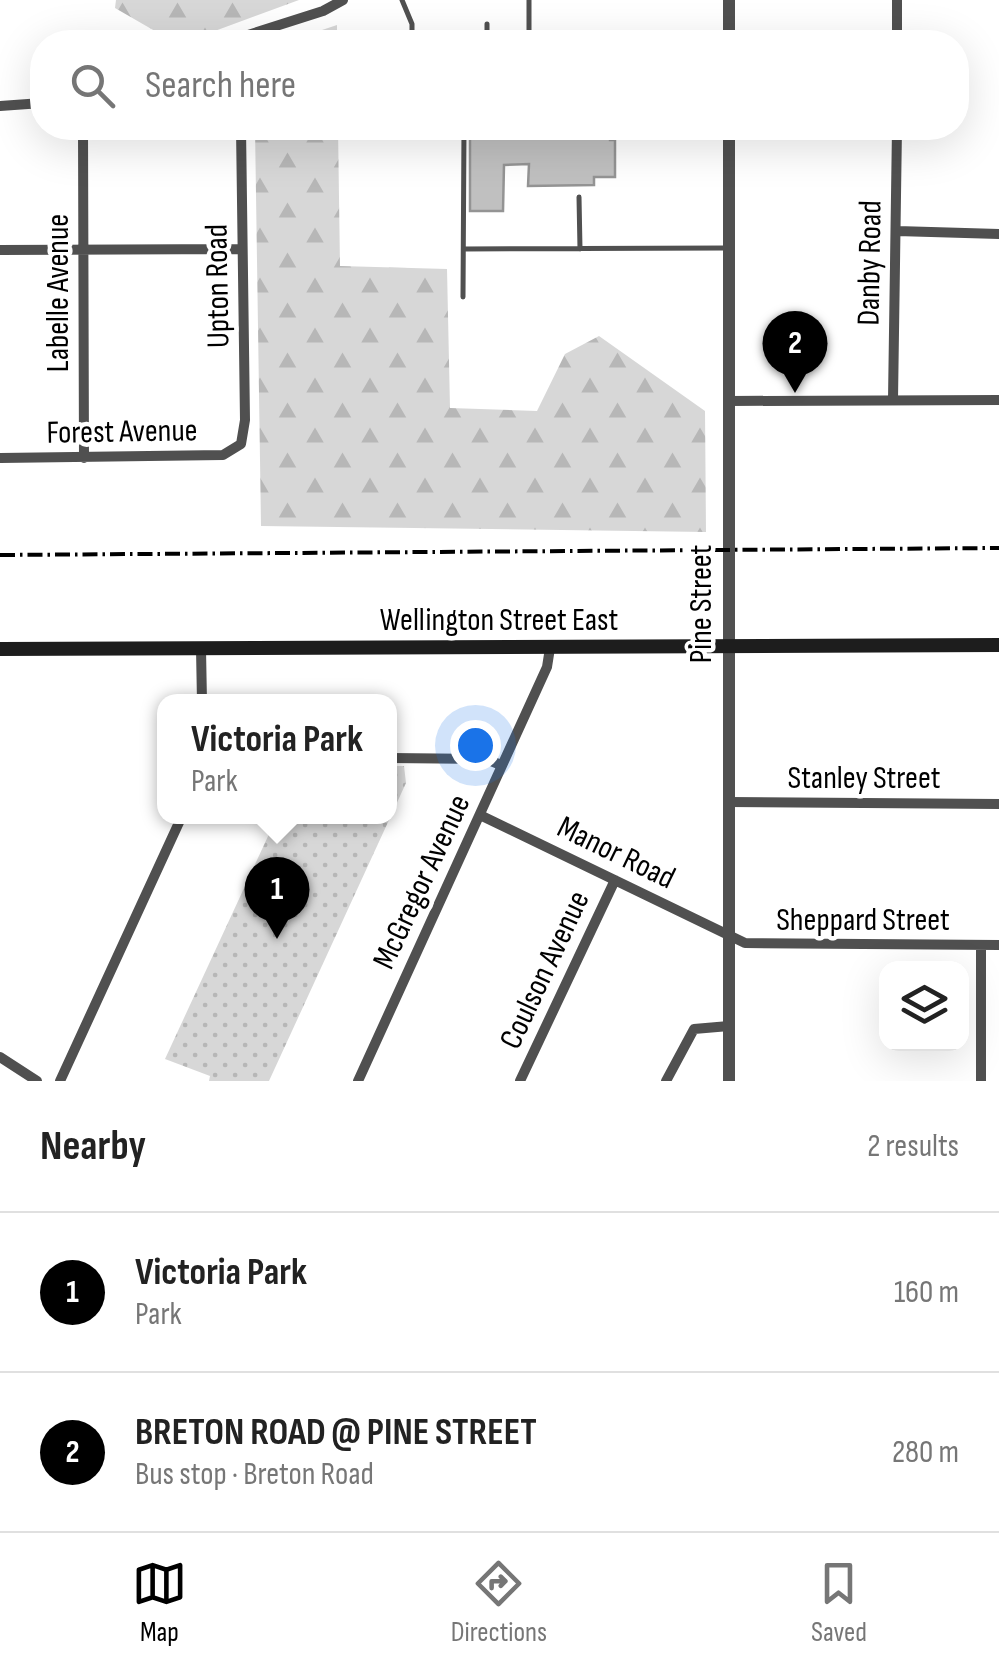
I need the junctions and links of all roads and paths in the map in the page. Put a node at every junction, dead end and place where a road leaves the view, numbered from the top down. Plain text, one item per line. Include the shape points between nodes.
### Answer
1 (344, 0) edge
2 (402, 0) edge
3 (529, 0) edge
4 (729, 0) edge
5 (897, 0) edge
6 (487, 24) dead end
7 (269, 30) edge
8 (412, 30) edge
9 (487, 30) edge
10 (529, 30) edge
11 (729, 30) edge
12 (897, 30) edge
13 (30, 103) edge
14 (0, 106) edge
15 (83, 140) edge
16 (242, 140) edge
17 (464, 140) edge
18 (730, 140) edge
19 (897, 140) edge
20 (579, 197) dead end
21 (897, 231) junction
22 (999, 234) edge
23 (730, 248) junction
24 (83, 249) junction
25 (242, 249) junction
26 (464, 249) junction
27 (580, 249) junction
28 (0, 250) edge
29 (464, 297) dead end
30 (893, 400) junction
31 (999, 400) edge
32 (730, 401) junction
33 (240, 444) joint
34 (0, 458) edge
35 (84, 458) junction
36 (999, 646) edge
37 (728, 647) junction
38 (201, 648) junction
39 (550, 648) junction
40 (0, 649) edge
41 (202, 694) edge
42 (397, 758) edge
43 (501, 765) junction
44 (728, 802) junction
45 (999, 804) edge
46 (482, 816) junction
47 (178, 824) edge
48 (616, 880) junction
49 (728, 936) junction
50 (981, 945) junction
51 (999, 945) edge
52 (729, 1026) junction
53 (0, 1057) edge
54 (37, 1081) edge
55 (60, 1081) edge
56 (358, 1081) edge
57 (520, 1081) edge
58 (666, 1081) edge
59 (730, 1081) edge
60 (982, 1081) edge

1 - 7 street
2 - 8 lane
3 - 10 lane
4 - 11 street
5 - 12 street
6 - 9 lane
13 - 14 street
15 - 24 street, Labelle Avenue
16 - 25 street, Upton Road
17 - 26 lane
18 - 23 street, Pine Street
19 - 21 street, Danby Road
20 - 27 lane
21 - 22 street
21 - 30 street, Danby Road
23 - 27 lane
23 - 32 street, Pine Street
24 - 25 street
24 - 28 street
24 - 35 street, Labelle Avenue
25 - 33 street, Upton Road
26 - 27 lane
26 - 29 lane
30 - 31 street
30 - 32 street
32 - 37 street, Pine Street
33 - 35 street, Forest Avenue via 223,455
34 - 35 street, Forest Avenue
36 - 37 main road, Wellington Street East
37 - 39 main road, Wellington Street East
37 - 44 street, Pine Street
38 - 39 main road, Wellington Street East
38 - 40 main road, Wellington Street East
38 - 41 street
39 - 43 street, McGregor Avenue
42 - 43 street
43 - 46 street, McGregor Avenue
44 - 45 street, Stanley Street
44 - 49 street, Pine Street
46 - 48 street, Manor Road
46 - 56 street, McGregor Avenue
47 - 55 street
48 - 49 street, Manor Road
48 - 57 street, Coulson Avenue
49 - 50 street, Sheppard Street via 774,946
49 - 52 street, Pine Street
50 - 51 street, Sheppard Street
50 - 60 street
52 - 58 street via 694,1029
52 - 59 street, Pine Street
53 - 54 street

